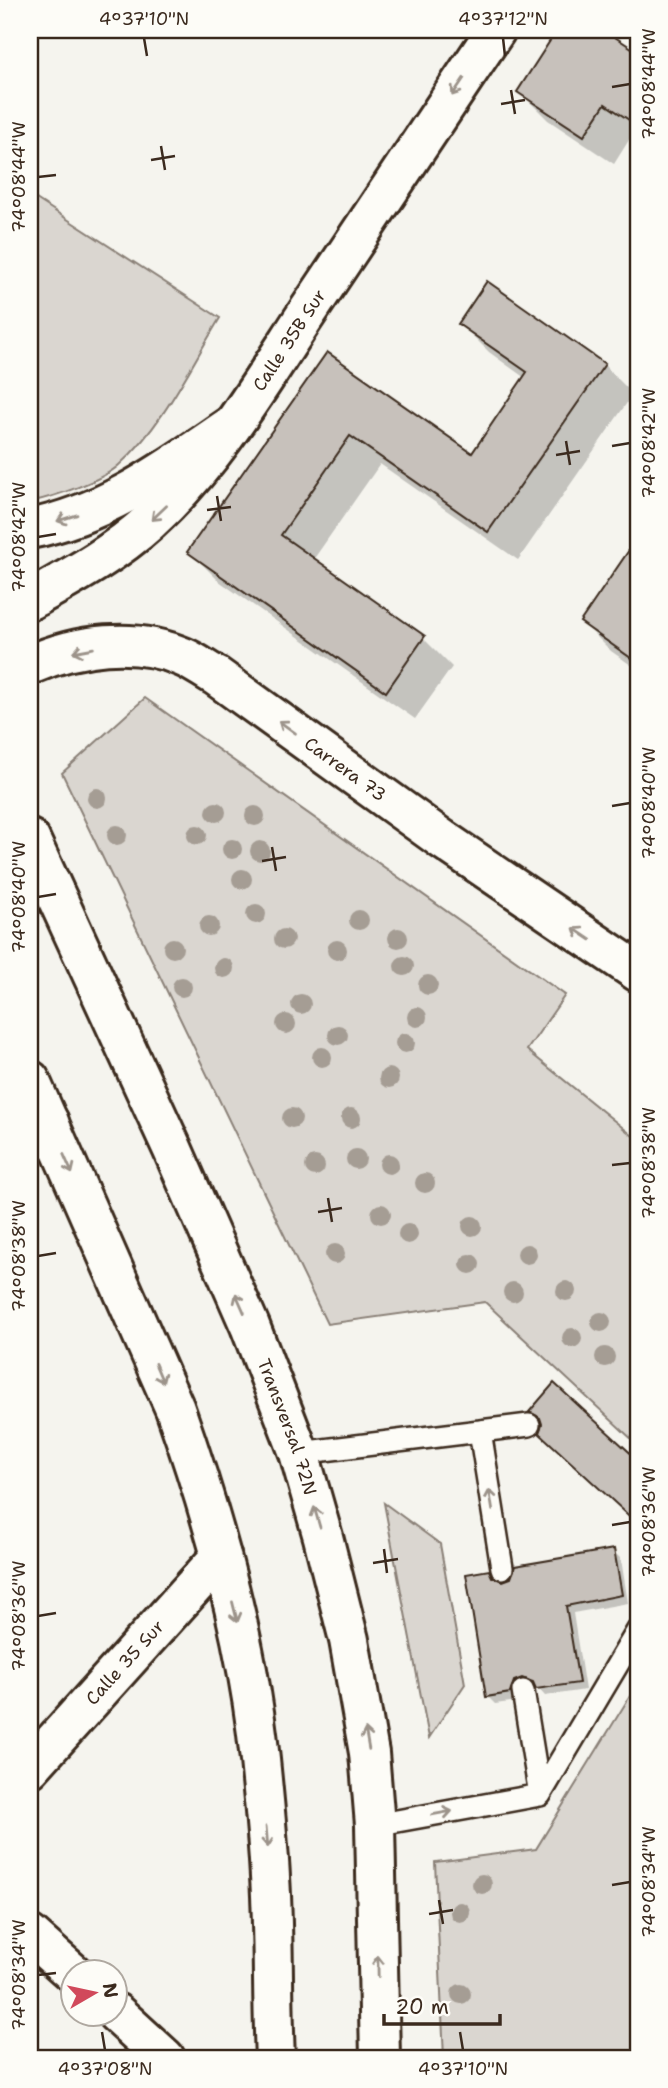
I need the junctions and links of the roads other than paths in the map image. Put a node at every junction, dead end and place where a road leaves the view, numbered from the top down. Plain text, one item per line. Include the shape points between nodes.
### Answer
1 (496, 30) edge
2 (232, 425) junction
3 (30, 529) edge
4 (30, 600) edge
5 (30, 665) edge
6 (30, 839) edge
7 (638, 972) edge
8 (30, 1080) edge
9 (39, 1133) edge
10 (529, 1425) dead end
11 (480, 1431) junction
12 (299, 1453) junction
13 (221, 1556) junction
14 (502, 1568) dead end
15 (638, 1630) edge
16 (523, 1691) dead end
17 (30, 1768) edge
18 (540, 1795) junction
19 (375, 1825) junction
20 (30, 1935) edge
21 (60, 1962) edge
22 (130, 2026) edge
23 (165, 2058) edge
24 (275, 2058) edge
25 (380, 2058) edge

1 -> 2 main road, Calle 35B Sur
2 -> 3 main road via 124,496
2 -> 4 main road, Calle 35B Sur via 180,492 147,524 109,554
7 -> 5 main road, Carrera 73 via 183,657 145,645 108,645
12 -> 6 main road, Transversal 72N via 178,1160
8 - 9 main road
9 -> 13 main road via 175,1409
10 - 11 lane
11 - 12 lane
14 -> 11 lane
19 -> 12 main road, Transversal 72N via 369,1753 349,1640
13 - 17 main road, Calle 35 Sur
13 -> 24 main road via 242,1640 260,1758 270,1878
15 - 18 lane
16 - 18 lane
19 -> 18 lane
25 -> 19 main road, Transversal 72N
20 - 21 main road
22 - 23 main road

